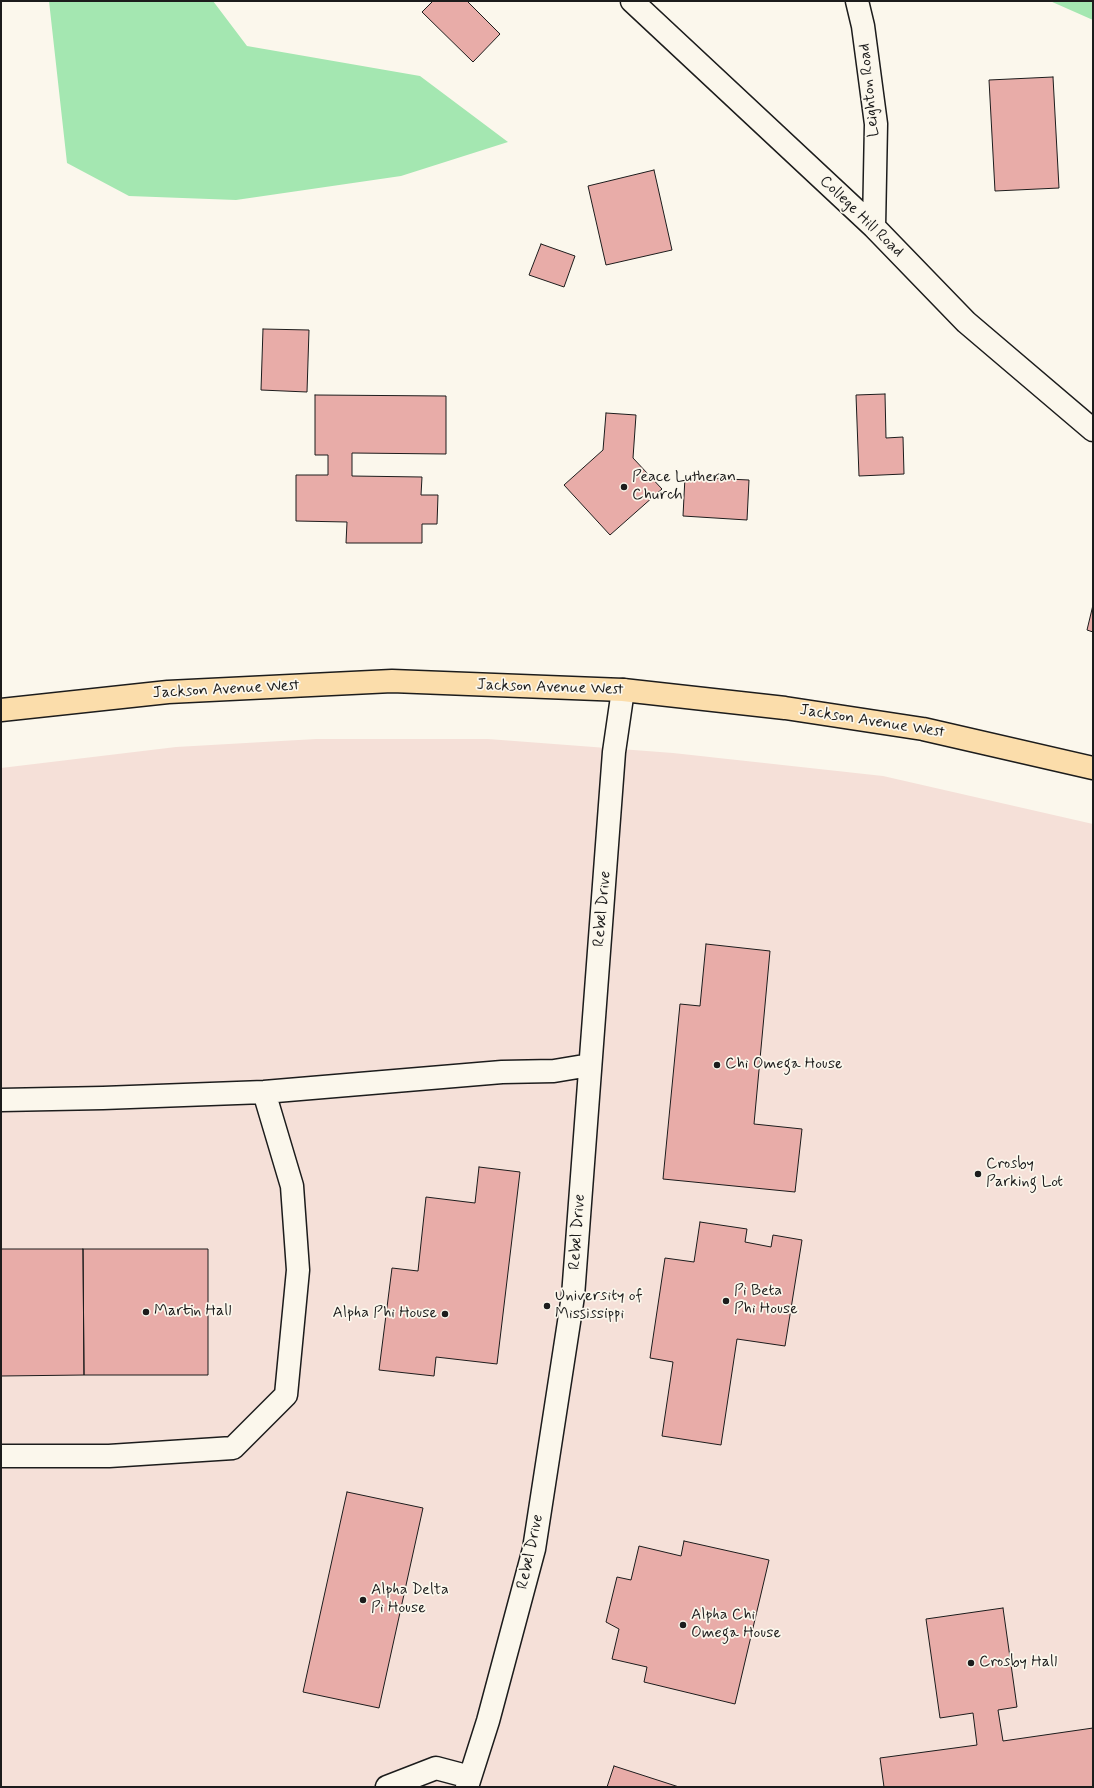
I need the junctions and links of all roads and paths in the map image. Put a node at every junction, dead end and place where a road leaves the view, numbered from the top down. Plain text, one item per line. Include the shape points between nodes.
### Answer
1 (632, 1) edge
2 (857, 1) edge
3 (874, 227) junction
4 (1093, 430) edge
5 (623, 690) junction
6 (1, 710) edge
7 (1093, 768) edge
8 (590, 1064) junction
9 (264, 1092) junction
10 (1, 1100) edge
11 (1, 1456) edge
12 (469, 1782) edge
13 (388, 1787) edge

1 - 3 street, College Hill Road
2 - 3 street, Leighton Road via 863,26 876,124
3 - 4 street, College Hill Road via 966,322
5 - 6 main road, Jackson Avenue West via 392,681 168,692
5 - 7 main road, Jackson Avenue West via 785,708 923,728
5 - 8 street, Rebel Drive via 614,752
8 - 9 street via 554,1071 502,1072
8 - 12 street, Rebel Drive via 573,1296 534,1548 490,1714
9 - 10 street
9 - 11 street via 292,1186 297,1247 298,1270 286,1395 233,1448 109,1456
12 - 13 street via 436,1768

